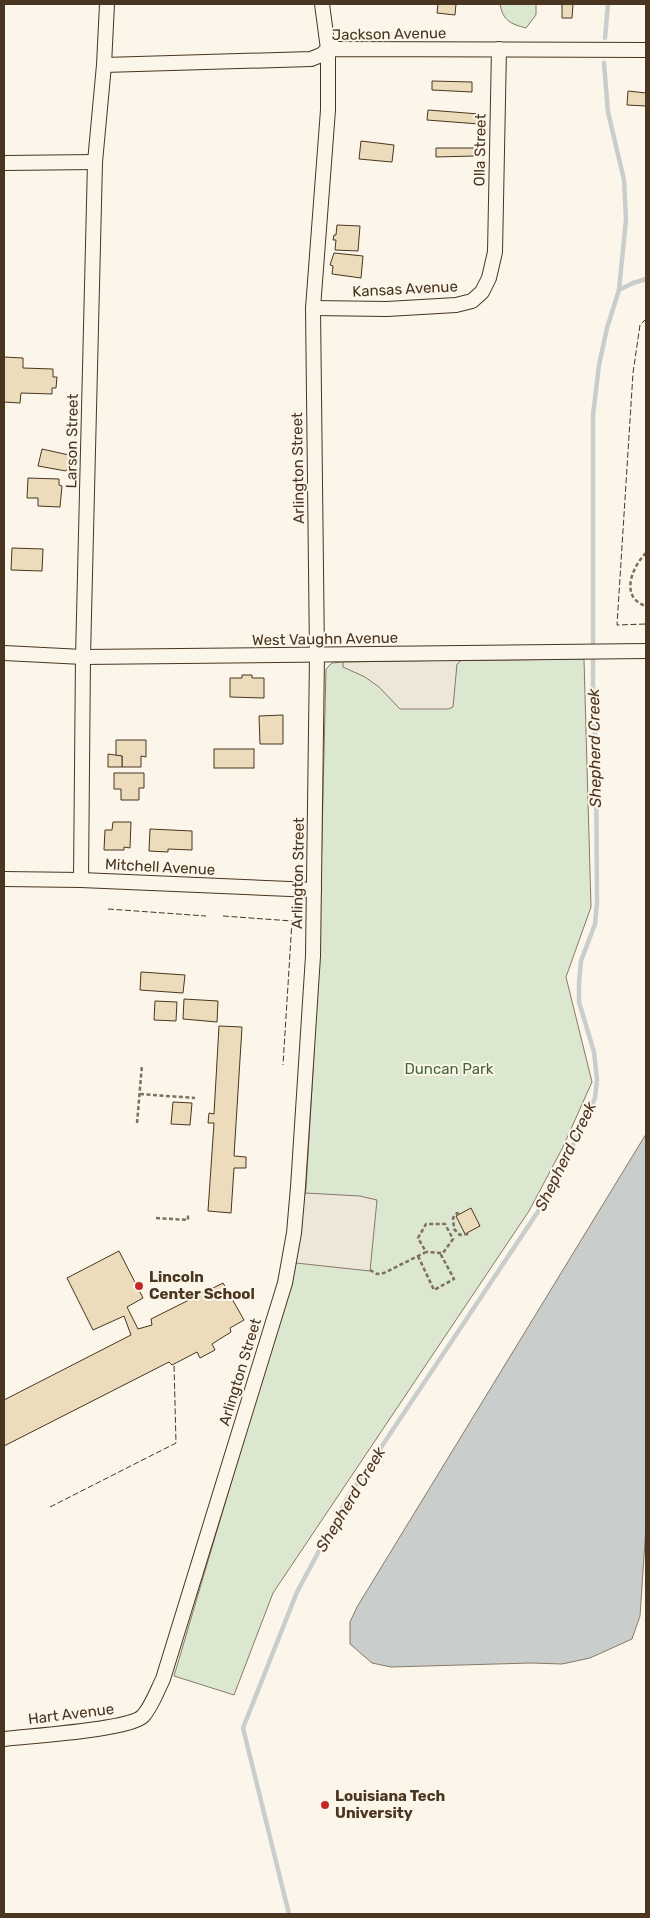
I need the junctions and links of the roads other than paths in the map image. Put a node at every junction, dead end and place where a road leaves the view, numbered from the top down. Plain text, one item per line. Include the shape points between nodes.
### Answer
1 (107, 4) edge
2 (322, 4) edge
3 (328, 49) junction
4 (499, 49) junction
5 (646, 50) edge
6 (104, 65) junction
7 (95, 162) junction
8 (4, 163) edge
9 (495, 252) joint
10 (313, 308) junction
11 (646, 651) edge
12 (4, 653) edge
13 (317, 656) junction
14 (83, 657) junction
15 (4, 879) edge
16 (81, 880) junction
17 (314, 890) junction
18 (142, 1718) joint
19 (4, 1738) edge

1 - 6 street, Larson Street
2 - 3 street, Arlington Street
3 - 4 street, Jackson Avenue
3 - 6 street, Jackson Avenue via 311,59
3 - 10 street, Arlington Street via 328,110
4 - 5 street, Jackson Avenue
4 - 9 street, Olla Street
6 - 7 street, Larson Street
7 - 8 street
7 - 14 street, Larson Street
9 - 10 street, Kansas Avenue via 489,278 482,292 472,301 456,305
10 - 13 street, Arlington Street
11 - 13 street, West Vaughn Avenue
12 - 14 street, West Vaughn Avenue
13 - 14 street, West Vaughn Avenue
13 - 17 street, Arlington Street
14 - 16 street, Larson Street
15 - 16 street, Mitchell Avenue
16 - 17 street, Mitchell Avenue
17 - 18 street, Arlington Street via 310,1022 290,1260 163,1679
18 - 19 street, Hart Avenue via 118,1726

